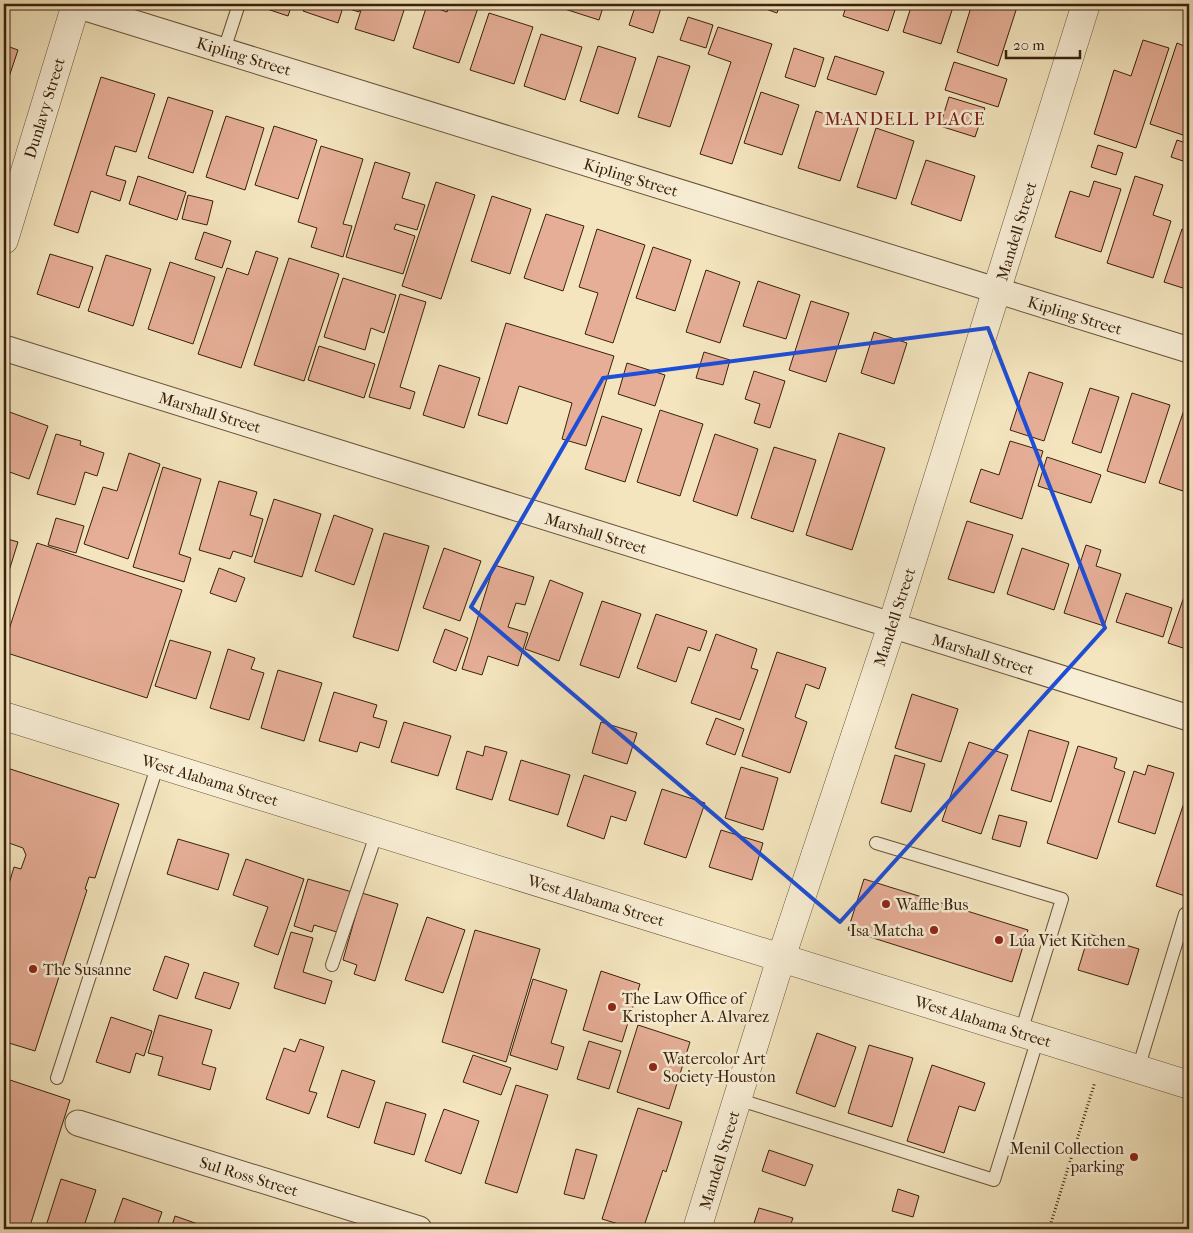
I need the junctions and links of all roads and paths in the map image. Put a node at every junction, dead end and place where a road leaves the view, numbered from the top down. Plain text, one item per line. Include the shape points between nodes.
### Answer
1 (75, 4) edge
2 (239, 4) edge
3 (1086, 4) edge
4 (224, 50) junction
5 (4, 240) edge
6 (998, 291) junction
7 (4, 348) edge
8 (1189, 350) edge
9 (892, 626) junction
10 (4, 716) edge
11 (1189, 718) edge
12 (158, 764) junction
13 (377, 832) junction
14 (876, 843) dead end
15 (1185, 914) dead end
16 (781, 958) junction
17 (332, 965) dead end
18 (1029, 1035) junction
19 (1138, 1069) junction
20 (57, 1078) dead end
21 (1095, 1081) dead end
22 (1189, 1085) edge
23 (737, 1099) junction
24 (78, 1123) dead end
25 (419, 1229) edge
26 (697, 1229) edge
27 (1049, 1229) edge

1 - 4 street, Kipling Street
1 - 5 street, Dunlavy Street
2 - 4 lane
3 - 6 street, Mandell Street
4 - 6 street, Kipling Street
6 - 8 street, Kipling Street
6 - 9 street, Mandell Street
7 - 9 street, Marshall Street
9 - 11 street, Marshall Street
9 - 16 street, Mandell Street
10 - 12 street, West Alabama Street
12 - 13 street, West Alabama Street
12 - 20 lane
13 - 16 street, West Alabama Street
13 - 17 lane
14 - 18 lane via 1062,899
15 - 19 lane
16 - 18 street, West Alabama Street
16 - 23 street, Mandell Street
18 - 19 street, West Alabama Street
18 - 23 lane via 994,1180
19 - 22 street, West Alabama Street
21 - 27 path
23 - 26 street, Mandell Street
24 - 25 street, Sul Ross Street

